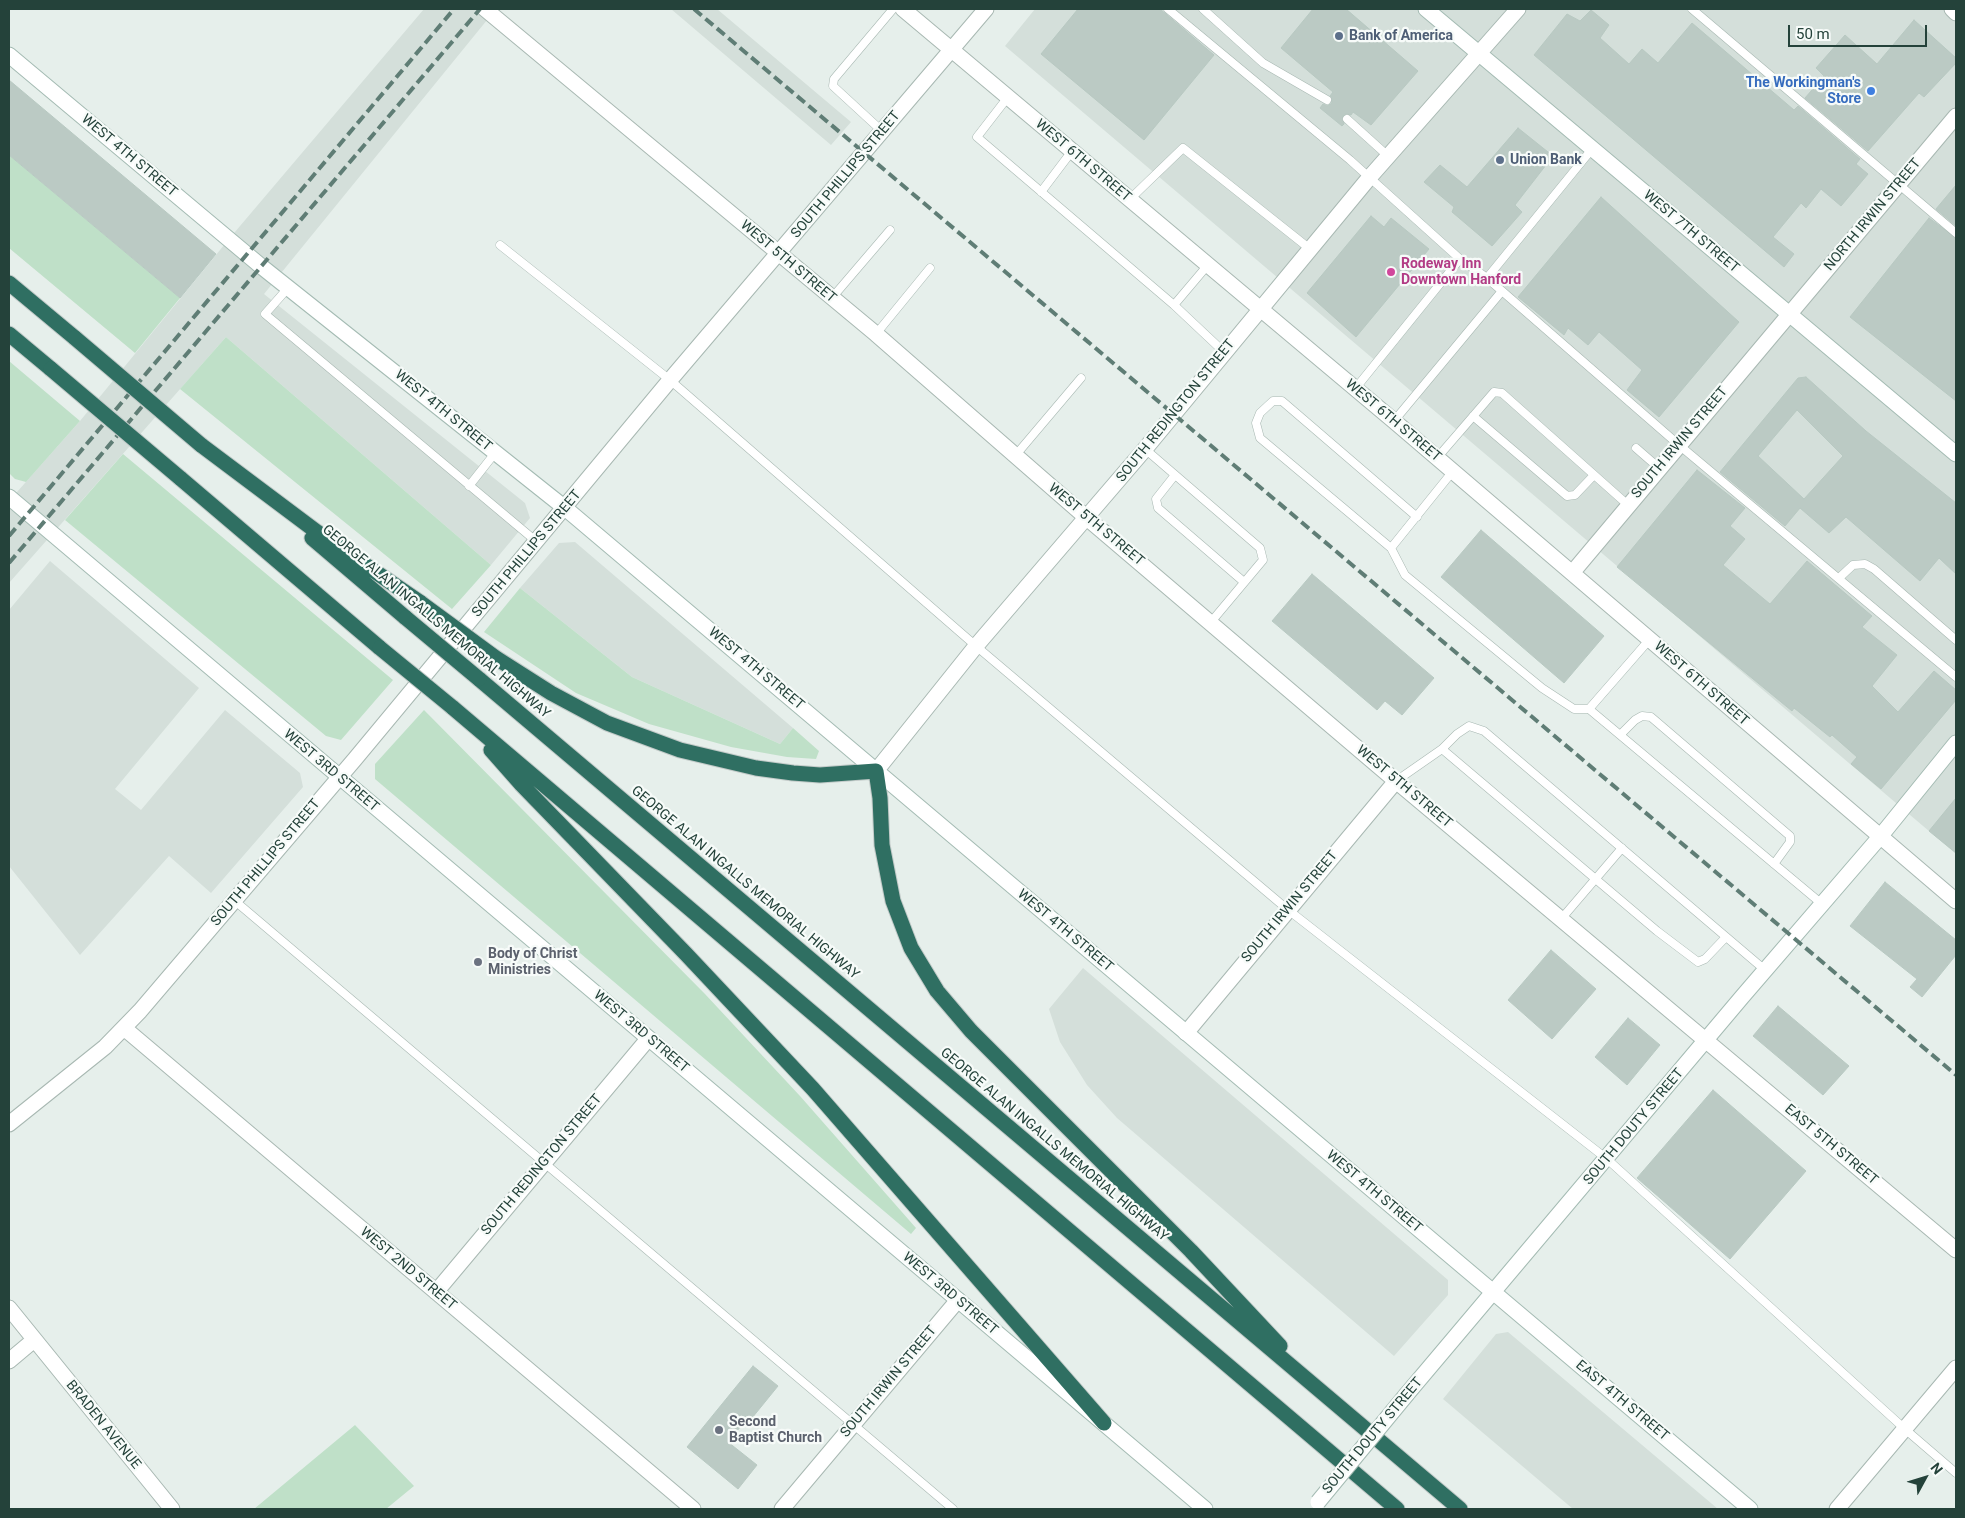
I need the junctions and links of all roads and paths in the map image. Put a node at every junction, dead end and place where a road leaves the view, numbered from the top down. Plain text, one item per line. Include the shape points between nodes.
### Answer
1 (485, 9) edge
2 (893, 9) edge
3 (903, 9) edge
4 (986, 9) edge
5 (1168, 9) edge
6 (1203, 9) edge
7 (1426, 9) edge
8 (1518, 9) edge
9 (1692, 9) edge
10 (1952, 9) edge
11 (1956, 13) edge
12 (951, 50) junction
13 (1478, 54) junction
14 (9, 55) edge
15 (1008, 97) junction
16 (1327, 100) dead end
17 (1956, 116) edge
18 (1347, 119) dead end
19 (883, 132) junction
20 (1592, 149) junction
21 (1072, 151) junction
22 (1388, 156) junction
23 (1370, 178) junction
24 (1898, 185) junction
25 (1041, 192) junction
26 (1129, 200) junction
27 (890, 230) dead end
28 (1956, 233) edge
29 (500, 245) dead end
30 (1310, 249) junction
31 (778, 254) junction
32 (1460, 259) junction
33 (1207, 266) junction
34 (930, 268) dead end
35 (1487, 278) junction
36 (9, 282) edge
37 (288, 288) junction
38 (1502, 291) junction
39 (832, 299) junction
40 (1174, 305) junction
41 (1259, 309) junction
42 (1789, 314) junction
43 (9, 334) edge
44 (876, 334) junction
45 (1224, 352) junction
46 (1081, 378) dead end
47 (670, 380) junction
48 (1355, 389) junction
49 (1473, 416) junction
50 (1394, 421) junction
51 (201, 445) junction
52 (1679, 445) junction
53 (1636, 448) dead end
54 (1145, 449) junction
55 (495, 453) junction
56 (1956, 454) edge
57 (1015, 456) junction
58 (1437, 458) junction
59 (1659, 468) junction
60 (1453, 471) junction
61 (1594, 474) junction
62 (1175, 476) junction
63 (469, 486) junction
64 (9, 496) edge
65 (1628, 505) junction
66 (565, 508) junction
67 (1417, 516) junction
68 (1087, 518) junction
69 (537, 542) junction
70 (1391, 548) junction
71 (1572, 573) junction
72 (1838, 578) junction
73 (1244, 582) junction
74 (1211, 622) junction
75 (1650, 639) junction
76 (1956, 640) edge
77 (976, 646) junction
78 (1956, 678) edge
79 (1589, 709) junction
80 (455, 710) junction
81 (1621, 734) junction
82 (1956, 743) edge
83 (1442, 749) junction
84 (876, 771) junction
85 (339, 778) junction
86 (1396, 781) junction
87 (1879, 838) junction
88 (1622, 848) junction
89 (1774, 864) junction
90 (1596, 878) junction
91 (235, 901) junction
92 (1956, 901) edge
93 (1822, 904) junction
94 (1287, 909) junction
95 (1562, 918) junction
96 (1726, 937) junction
97 (1765, 970) junction
98 (124, 1028) junction
99 (1186, 1033) junction
100 (648, 1039) junction
101 (1706, 1040) junction
102 (9, 1124) edge
103 (1607, 1159) junction
104 (544, 1163) junction
105 (1956, 1250) edge
106 (436, 1292) junction
107 (1494, 1293) junction
108 (958, 1300) junction
109 (9, 1308) edge
110 (34, 1340) junction
111 (9, 1361) edge
112 (1956, 1368) edge
113 (1316, 1387) junction
114 (1104, 1423) junction
115 (854, 1424) junction
116 (1906, 1430) junction
117 (1956, 1473) edge
118 (1314, 1505) edge
119 (172, 1509) edge
120 (693, 1509) edge
121 (782, 1509) edge
122 (953, 1509) edge
123 (1205, 1509) edge
124 (1397, 1509) edge
125 (1460, 1509) edge
126 (1750, 1509) edge
127 (1837, 1509) edge

1 - 31 street, WEST 5TH STREET
2 - 19 lane via 834,79 833,86
3 - 12 street, WEST 6TH STREET
4 - 12 street, SOUTH PHILLIPS STREET
5 - 23 lane
6 - 16 lane via 1263,63
7 - 13 street, WEST 7TH STREET
8 - 13 street, SOUTH REDINGTON STREET
9 - 24 lane
10 - 11 street
12 - 15 street, WEST 6TH STREET
12 - 19 street, SOUTH PHILLIPS STREET
13 - 20 street, WEST 7TH STREET
13 - 22 street, SOUTH REDINGTON STREET
14 - 37 street, WEST 4TH STREET
15 - 21 street, WEST 6TH STREET
15 - 25 lane via 977,137
17 - 24 street, NORTH IRWIN STREET
18 - 22 lane
19 - 31 street, SOUTH PHILLIPS STREET
20 - 35 lane
20 - 42 street, WEST 7TH STREET
21 - 25 lane
21 - 26 street, WEST 6TH STREET
22 - 23 street, SOUTH REDINGTON STREET
23 - 30 street, SOUTH REDINGTON STREET
23 - 32 lane
24 - 28 lane
24 - 42 street, NORTH IRWIN STREET
25 - 40 lane
26 - 30 lane via 1183,148
26 - 33 street, WEST 6TH STREET
27 - 39 lane
29 - 47 lane
30 - 41 street, SOUTH REDINGTON STREET
31 - 39 street, WEST 5TH STREET
31 - 47 street, SOUTH PHILLIPS STREET
32 - 35 lane
32 - 48 lane
33 - 40 lane
33 - 41 street, WEST 6TH STREET
34 - 44 lane
35 - 38 lane
36 - 51 highway, GEORGE ALAN INGALLS MEMORIAL HIGHWAY, bridge
37 - 55 street, WEST 4TH STREET
37 - 63 lane via 265,314
38 - 50 lane
38 - 52 lane
39 - 44 street, WEST 5TH STREET
40 - 45 lane
41 - 45 street, SOUTH REDINGTON STREET
41 - 48 street, WEST 6TH STREET
42 - 52 street, SOUTH IRWIN STREET
42 - 56 street, WEST 7TH STREET
43 - 80 highway, bridge
44 - 57 street, WEST 5TH STREET
45 - 54 street, SOUTH REDINGTON STREET
46 - 57 lane
47 - 66 street, SOUTH PHILLIPS STREET
47 - 77 lane
48 - 50 street, WEST 6TH STREET
49 - 58 lane
49 - 61 lane via 1567,496 1575,495
49 - 61 lane via 1494,392 1502,393
50 - 58 street, WEST 6TH STREET
51 - 84 highway, bridge via 496,658 607,723 680,750 756,768 820,774
51 - 113 highway, GEORGE ALAN INGALLS MEMORIAL HIGHWAY, bridge
52 - 59 street, SOUTH IRWIN STREET
52 - 72 lane
53 - 59 lane
54 - 62 lane
54 - 68 street, SOUTH REDINGTON STREET
55 - 63 lane
55 - 66 street, WEST 4TH STREET
57 - 68 street, WEST 5TH STREET
58 - 60 street, WEST 6TH STREET
59 - 65 street, SOUTH IRWIN STREET
60 - 67 lane
60 - 71 street, WEST 6TH STREET
61 - 65 lane
62 - 73 lane via 1156,499 1158,508
62 - 73 lane via 1260,548 1263,560
63 - 69 lane
64 - 85 street, WEST 3RD STREET
65 - 71 street, SOUTH IRWIN STREET
66 - 69 street, SOUTH PHILLIPS STREET
66 - 84 street, WEST 4TH STREET
67 - 70 lane
67 - 70 lane via 1282,401 1273,401 1260,413 1256,424 1260,438
68 - 74 street, WEST 5TH STREET
68 - 77 street, SOUTH REDINGTON STREET
69 - 85 street, SOUTH PHILLIPS STREET
70 - 79 lane via 1405,575 1542,688 1574,709
71 - 75 street, WEST 6TH STREET
72 - 76 lane via 1853,566 1865,564 1874,568
72 - 78 lane
73 - 74 lane
74 - 86 street, WEST 5TH STREET
75 - 79 lane
75 - 87 street, WEST 6TH STREET
77 - 84 street, SOUTH REDINGTON STREET
77 - 94 lane
79 - 81 lane
80 - 114 highway via 521,784 813,1089
80 - 124 highway
81 - 89 lane
81 - 89 lane via 1634,720 1642,716 1651,717 1790,836 1790,842
82 - 87 street, SOUTH DOUTY STREET
83 - 86 lane
83 - 88 lane via 1469,726 1484,731
83 - 90 lane
84 - 99 street, WEST 4TH STREET
84 - 113 highway via 882,845 893,901 911,948 937,991 971,1031 1243,1304
85 - 91 street, SOUTH PHILLIPS STREET
85 - 100 street, WEST 3RD STREET
86 - 94 street, SOUTH IRWIN STREET
86 - 95 street, WEST 5TH STREET
87 - 92 street, WEST 6TH STREET
87 - 93 street, SOUTH DOUTY STREET
88 - 90 lane
88 - 96 lane
89 - 93 lane
90 - 95 lane
90 - 96 lane via 1698,962 1705,960
91 - 98 street, SOUTH PHILLIPS STREET
91 - 104 lane
93 - 97 street, SOUTH DOUTY STREET
94 - 99 street, SOUTH IRWIN STREET
94 - 103 lane
95 - 101 street, WEST 5TH STREET
96 - 97 lane
97 - 101 street, SOUTH DOUTY STREET
98 - 102 street, SOUTH PHILLIPS STREET
98 - 106 street, WEST 2ND STREET
99 - 107 street, WEST 4TH STREET
100 - 104 street, SOUTH REDINGTON STREET
100 - 108 street, WEST 3RD STREET
101 - 103 street, SOUTH DOUTY STREET
101 - 105 street, EAST 5TH STREET
103 - 107 street, SOUTH DOUTY STREET
103 - 116 lane
104 - 106 street, SOUTH REDINGTON STREET
104 - 115 lane
106 - 120 street, WEST 2ND STREET
107 - 118 street, SOUTH DOUTY STREET, bridge
107 - 126 street, EAST 4TH STREET
108 - 114 street, WEST 3RD STREET
108 - 115 street, SOUTH IRWIN STREET
109 - 110 street
110 - 111 street
110 - 119 street, BRADEN AVENUE
112 - 116 street
113 - 125 highway, GEORGE ALAN INGALLS MEMORIAL HIGHWAY
114 - 123 street, WEST 3RD STREET
115 - 121 street, SOUTH IRWIN STREET
115 - 122 lane
116 - 117 lane
116 - 127 street

